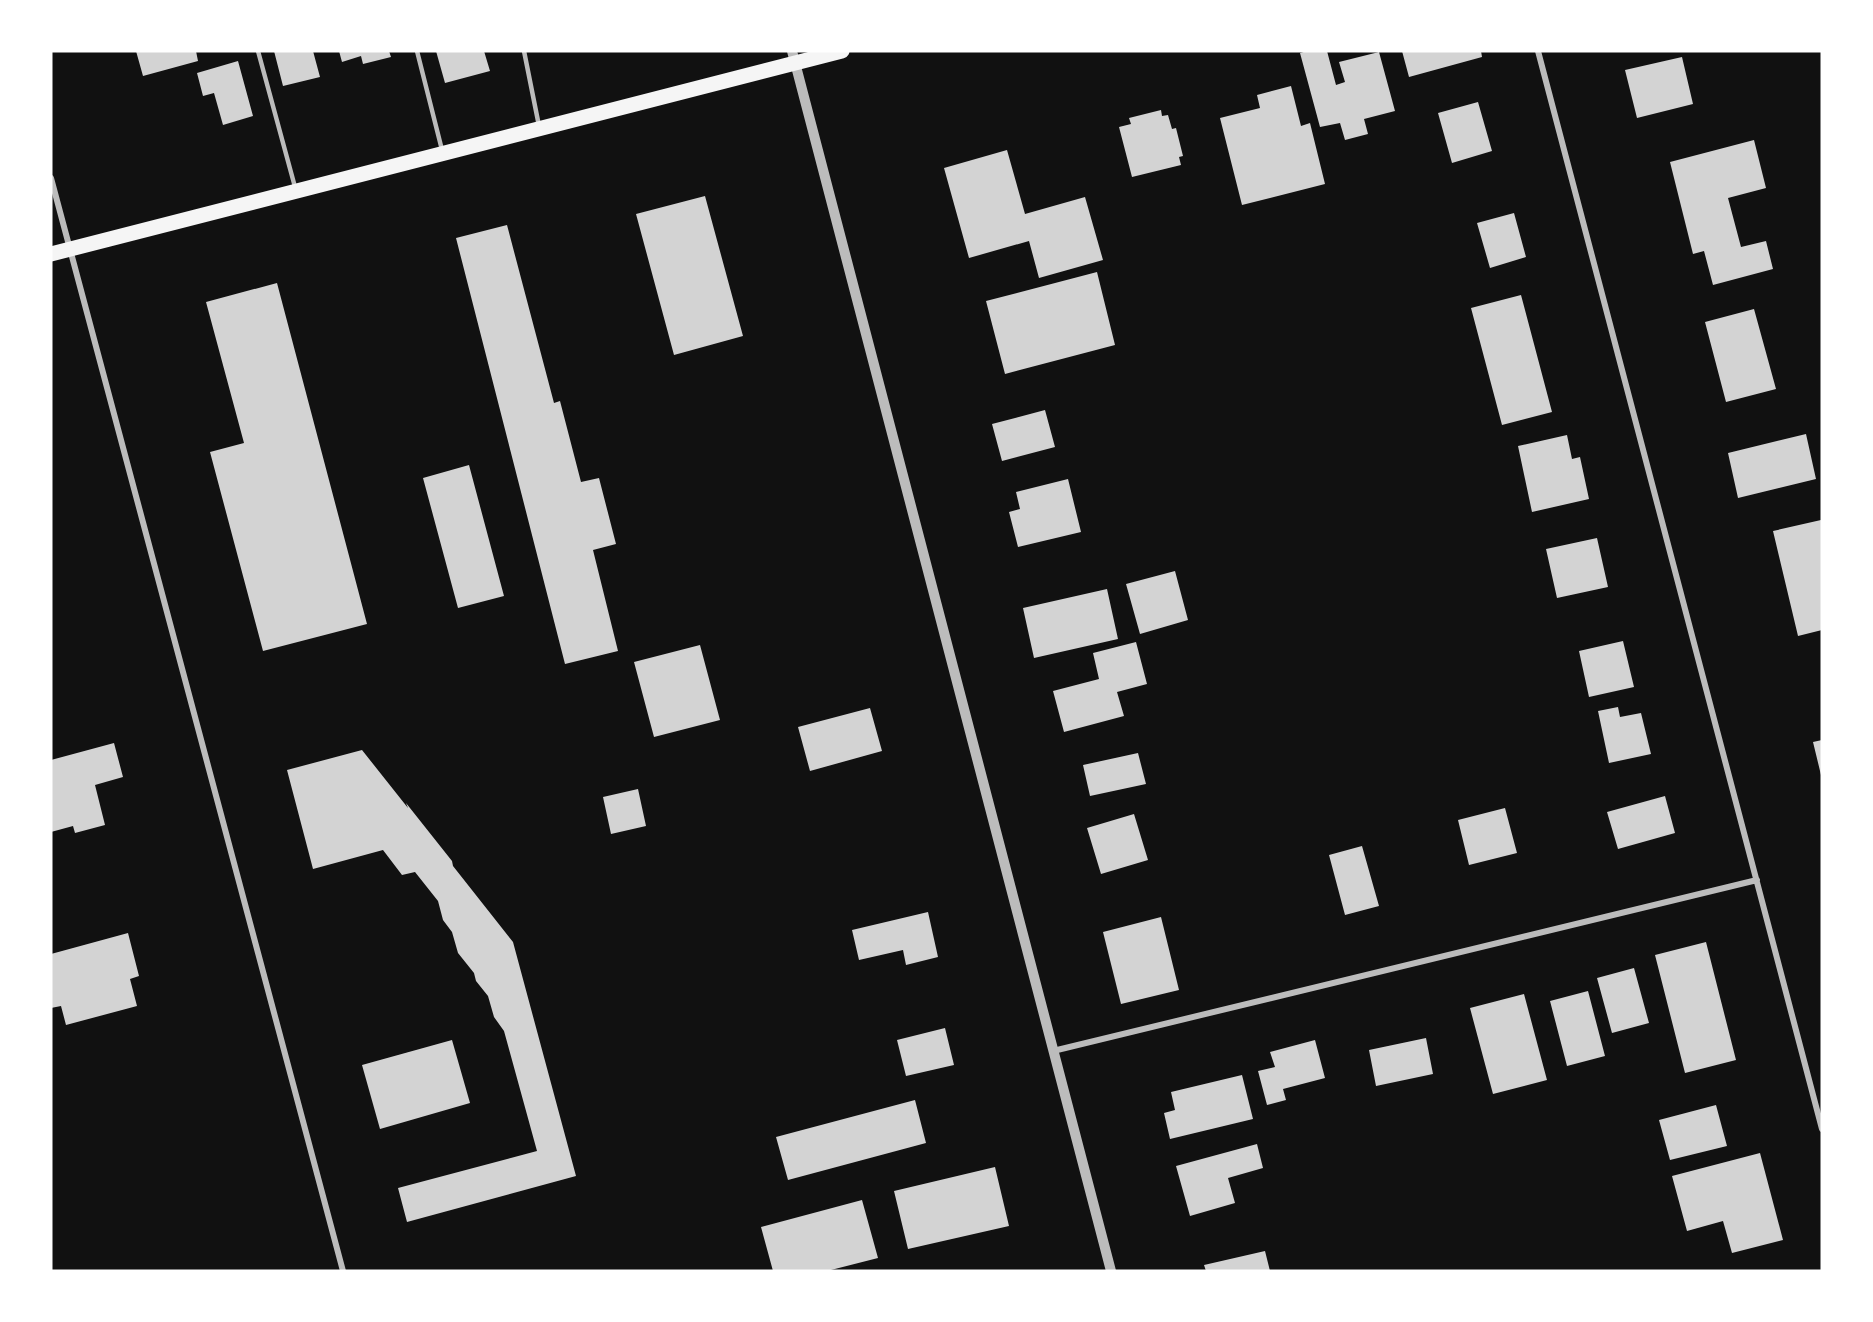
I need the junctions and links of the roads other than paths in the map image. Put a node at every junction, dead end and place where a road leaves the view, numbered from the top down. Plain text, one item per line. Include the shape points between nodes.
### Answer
1 (258, 51) edge
2 (417, 51) edge
3 (524, 51) edge
4 (842, 51) edge
5 (1538, 51) edge
6 (794, 57) edge
7 (540, 129) junction
8 (443, 153) junction
9 (51, 178) edge
10 (296, 191) junction
11 (69, 249) junction
12 (51, 254) edge
13 (1757, 880) junction
14 (1053, 1050) junction
15 (1822, 1129) edge
16 (343, 1271) edge
17 (1111, 1271) edge

1 - 10 lane
2 - 8 lane
3 - 7 lane
4 - 6 main road
5 - 13 street
6 - 7 main road
6 - 14 street
7 - 8 main road
8 - 10 main road
9 - 11 street
10 - 11 main road
11 - 12 main road
11 - 16 street
13 - 14 street
13 - 15 street
14 - 17 street

